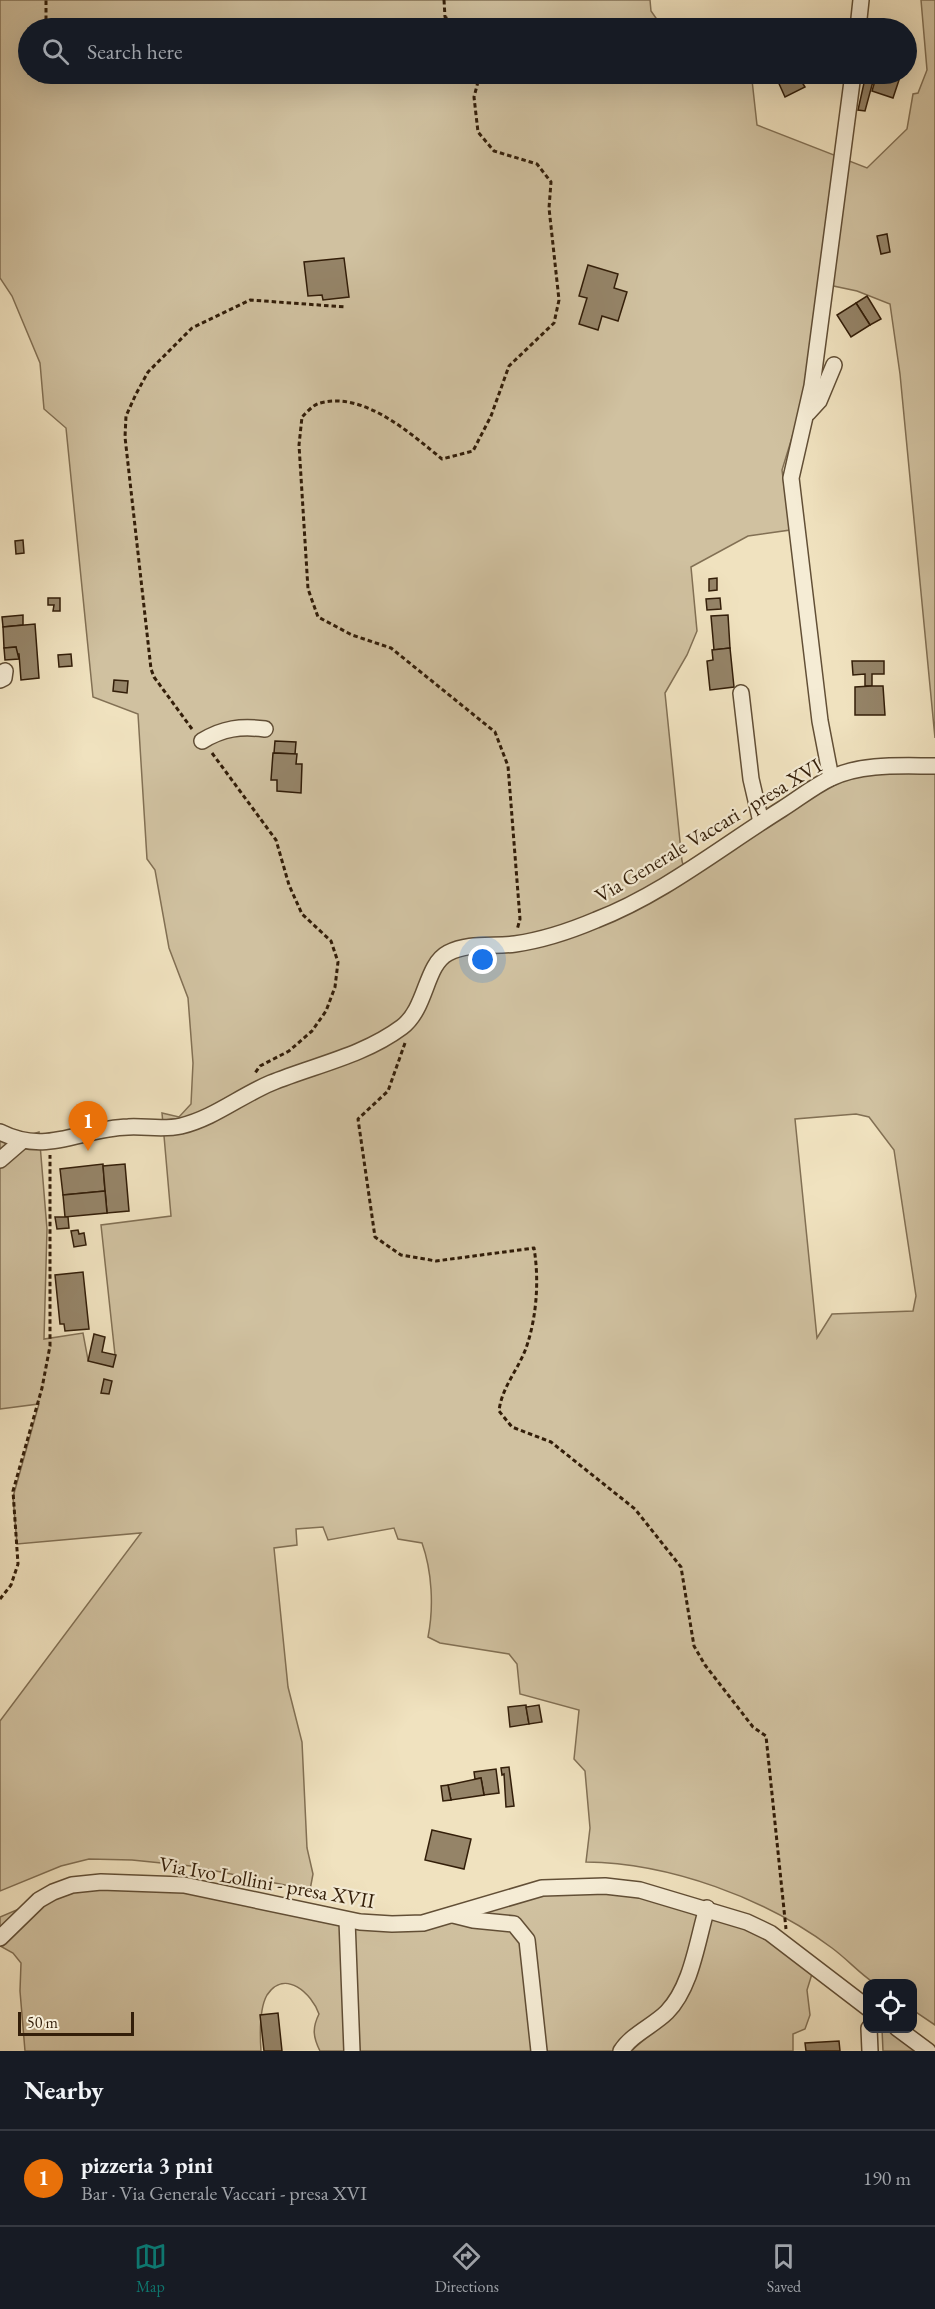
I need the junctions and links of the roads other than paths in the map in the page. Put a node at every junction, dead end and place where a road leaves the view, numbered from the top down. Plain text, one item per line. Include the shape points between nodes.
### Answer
1 (861, 0) edge
2 (859, 18) edge
3 (852, 84) edge
4 (834, 365) dead end
5 (806, 415) junction
6 (741, 693) dead end
7 (265, 729) dead end
8 (202, 741) road end
9 (935, 766) edge
10 (831, 778) junction
11 (761, 822) junction
12 (0, 1132) edge
13 (22, 1141) junction
14 (0, 1160) edge
15 (706, 1908) junction
16 (453, 1915) junction
17 (347, 1920) junction
18 (0, 1938) edge
19 (863, 2005) edge
20 (869, 2033) edge
21 (904, 2033) edge
22 (352, 2051) edge
23 (539, 2051) edge
24 (621, 2051) edge
25 (870, 2051) edge
26 (928, 2051) edge

1 - 2 street
3 - 5 street
4 - 5 street via 819,401
5 - 10 street via 791,478 820,721
6 - 11 street via 751,779
7 - 8 street via 243,726
9 - 10 street, Via Generale Vaccari - presa XVI via 874,768
10 - 11 street, Via Generale Vaccari - presa XVI
11 - 13 street, Via Generale Vaccari - presa XVI via 622,909 562,933 512,944 463,947 445,954 435,967 415,1016 357,1053 251,1092 208,1117 180,1126 113,1128 49,1143
12 - 13 street
13 - 14 street
15 - 16 street, Via Ivo Lollini - presa XVII via 640,1890 570,1887 532,1890
15 - 19 street, Via Ivo Lollini - presa XVII via 747,1922 786,1945
15 - 24 street via 679,1996 664,2014 626,2042
16 - 17 street, Via Ivo Lollini - presa XVII via 423,1923
16 - 23 street via 520,1928 527,1940
17 - 18 street, Via Ivo Lollini - presa XVII via 184,1885 101,1882 53,1892 39,1900
17 - 22 street
20 - 25 street
21 - 26 street

